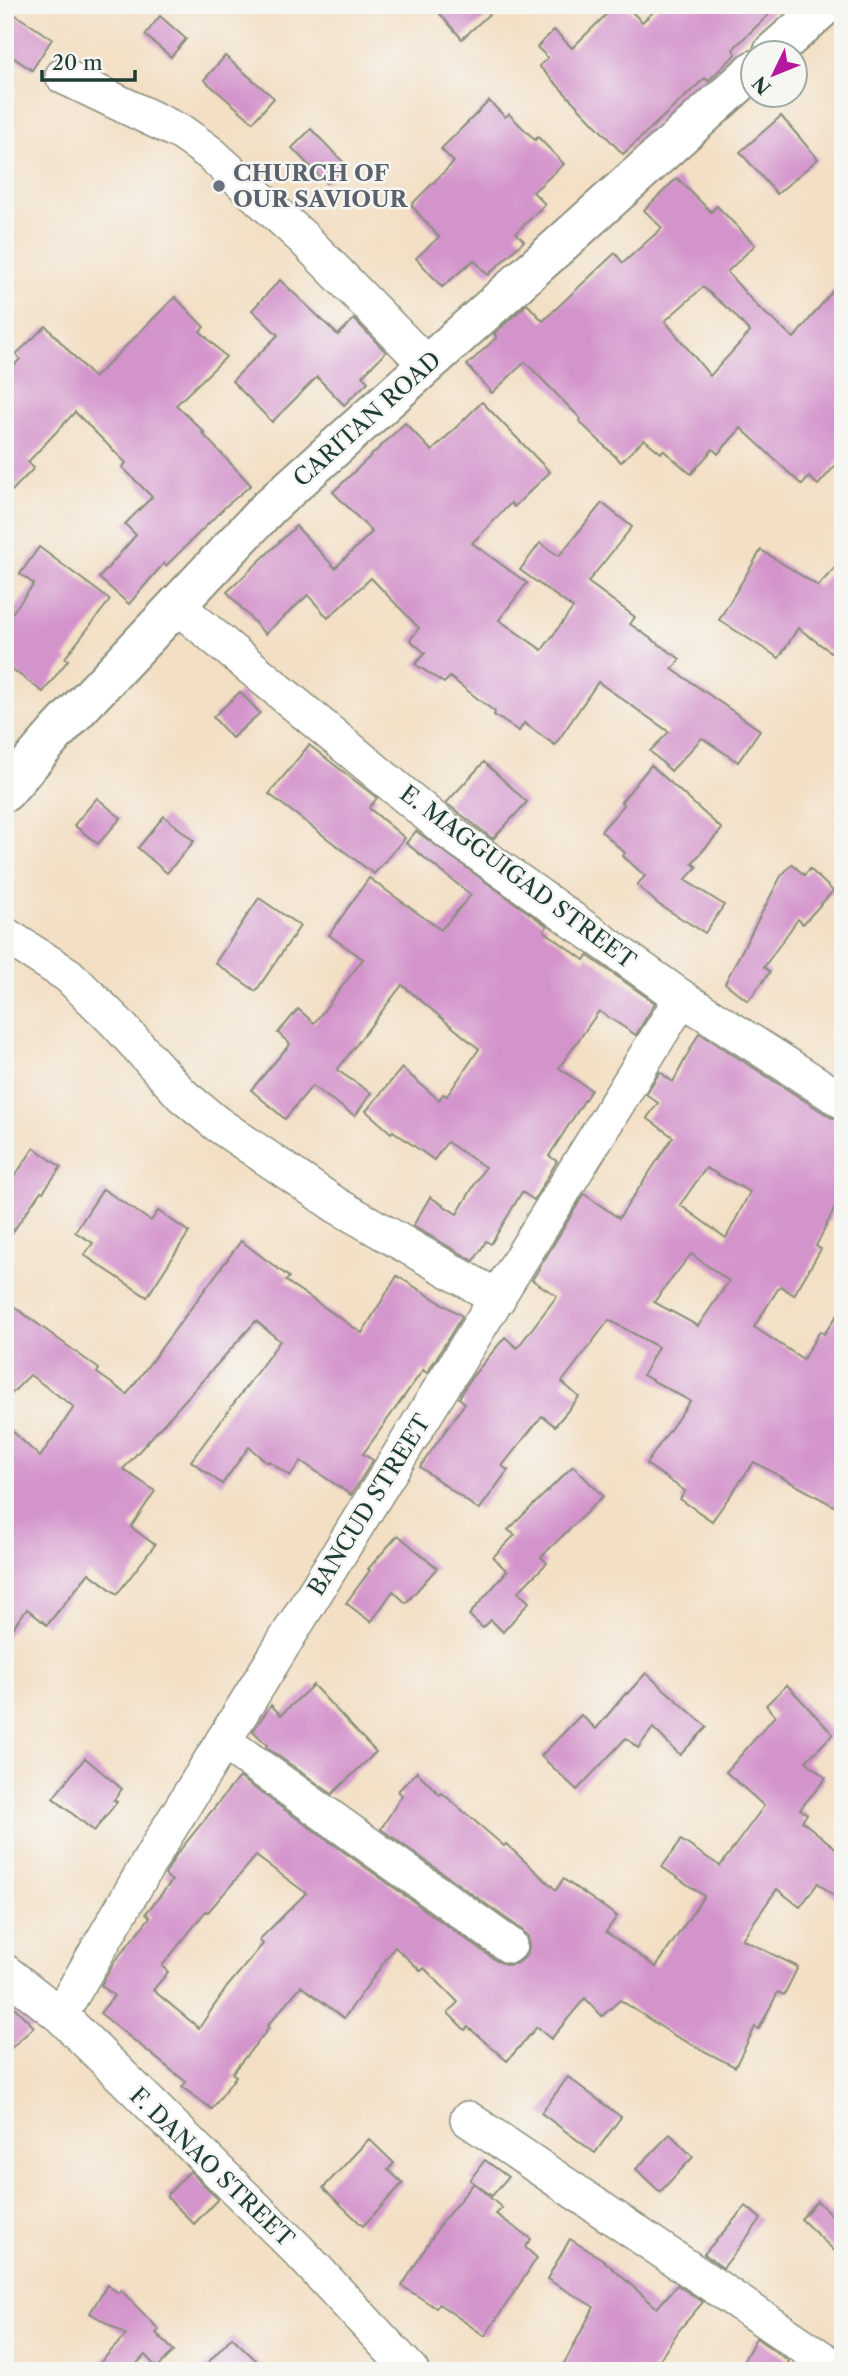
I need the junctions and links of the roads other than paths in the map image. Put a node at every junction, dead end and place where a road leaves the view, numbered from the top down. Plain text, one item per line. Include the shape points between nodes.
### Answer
1 (826, 5) edge
2 (789, 38) edge
3 (63, 75) dead end
4 (740, 83) edge
5 (427, 365) junction
6 (176, 605) junction
7 (5, 792) edge
8 (5, 935) edge
9 (682, 998) junction
10 (843, 1101) edge
11 (498, 1298) junction
12 (223, 1741) junction
13 (509, 1945) dead end
14 (5, 1972) edge
15 (60, 2015) junction
16 (468, 2119) dead end
17 (411, 2371) edge
18 (840, 2371) edge

1 - 2 main road
3 - 5 street via 182,133 210,153 303,238
4 - 5 main road, CARITAN ROAD
5 - 6 main road, CARITAN ROAD via 269,508
6 - 7 main road, CARITAN ROAD
6 - 9 street, E. MAGGUIGAD STREET via 449,832
8 - 11 street via 68,975 182,1095 216,1124 336,1205
9 - 10 street, E. MAGGUIGAD STREET
9 - 11 street, BANCUD STREET
11 - 12 street, BANCUD STREET
12 - 13 street
12 - 15 street, BANCUD STREET
14 - 15 street, F. DANAO STREET
15 - 17 street, F. DANAO STREET via 297,2249
16 - 18 street

